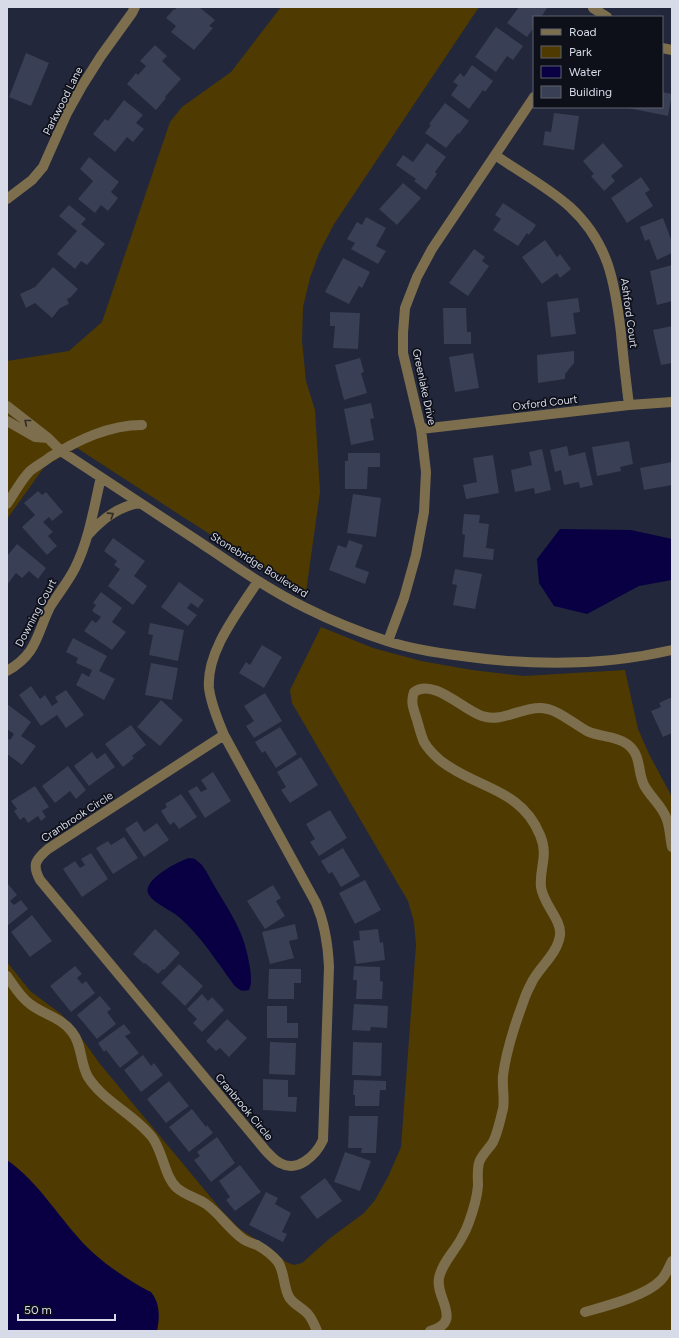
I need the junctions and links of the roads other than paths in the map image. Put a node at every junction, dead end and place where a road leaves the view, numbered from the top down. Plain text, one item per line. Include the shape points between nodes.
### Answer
1 (135, 7) edge
2 (594, 8) edge
3 (588, 16) edge
4 (606, 16) edge
5 (533, 98) edge
6 (495, 155) junction
7 (7, 200) edge
8 (672, 402) edge
9 (629, 405) junction
10 (7, 406) edge
11 (7, 421) edge
12 (142, 425) dead end
13 (421, 429) junction
14 (48, 438) junction
15 (61, 451) junction
16 (101, 477) junction
17 (140, 503) junction
18 (7, 504) edge
19 (87, 536) junction
20 (258, 582) junction
21 (388, 642) junction
22 (672, 650) edge
23 (7, 671) edge
24 (224, 735) junction
25 (672, 847) edge
26 (7, 976) edge
27 (672, 1261) edge
28 (667, 1280) edge
29 (585, 1312) dead end
30 (317, 1331) edge
31 (430, 1331) edge

1 - 7 street, Parkwood Lane via 82,86 43,166 32,180
2 - 3 street
2 - 4 street
5 - 6 street, Greenlake Drive
6 - 9 street, Ashford Court via 570,207 595,236 615,286
6 - 13 street, Greenlake Drive via 428,256 405,308 404,353
8 - 9 street, Oxford Court
9 - 13 street, Oxford Court
14 -> 10 street, Stonebridge Boulevard
11 - 14 street via 35,437
12 - 15 street via 130,425 84,438
13 - 21 street, Greenlake Drive via 426,472 424,512 416,555
14 - 15 street, Stonebridge Boulevard
15 - 16 street, Stonebridge Boulevard
15 - 18 street via 29,472
16 - 17 street, Stonebridge Boulevard
16 - 19 street, Downing Court
19 -> 17 street, Downing Court via 121,508
17 - 20 street, Stonebridge Boulevard
19 - 23 street, Downing Court via 75,568 50,608 37,640 18,664
20 - 21 street, Stonebridge Boulevard via 305,608
20 - 24 street, Cranbrook Circle via 224,635 216,650 210,672 209,688 214,711
21 - 22 street, Stonebridge Boulevard via 445,654 540,664 624,659
24 - 24 street, Cranbrook Circle via 316,903 328,945 323,1140 311,1157 302,1163 291,1165 282,1164 266,1151 40,880 36,872 36,862 48,849
25 - 31 street via 668,820 643,783 637,758 626,743 588,731 548,709 530,709 508,716 483,716 429,688 424,687 414,692 412,706 423,741 429,750 451,769 502,793 530,815 544,845 541,886 544,900 560,927 558,945 533,980 512,1032 503,1076 504,1106 495,1139 478,1163 478,1188 470,1220 438,1279 438,1290 447,1310 446,1318 443,1325
26 - 30 street via 22,997 67,1025 74,1034 88,1076 102,1093 151,1136 177,1188 205,1203 235,1233 258,1246 277,1262 283,1272 289,1296 312,1319
27 - 28 street
28 - 29 street via 630,1298

